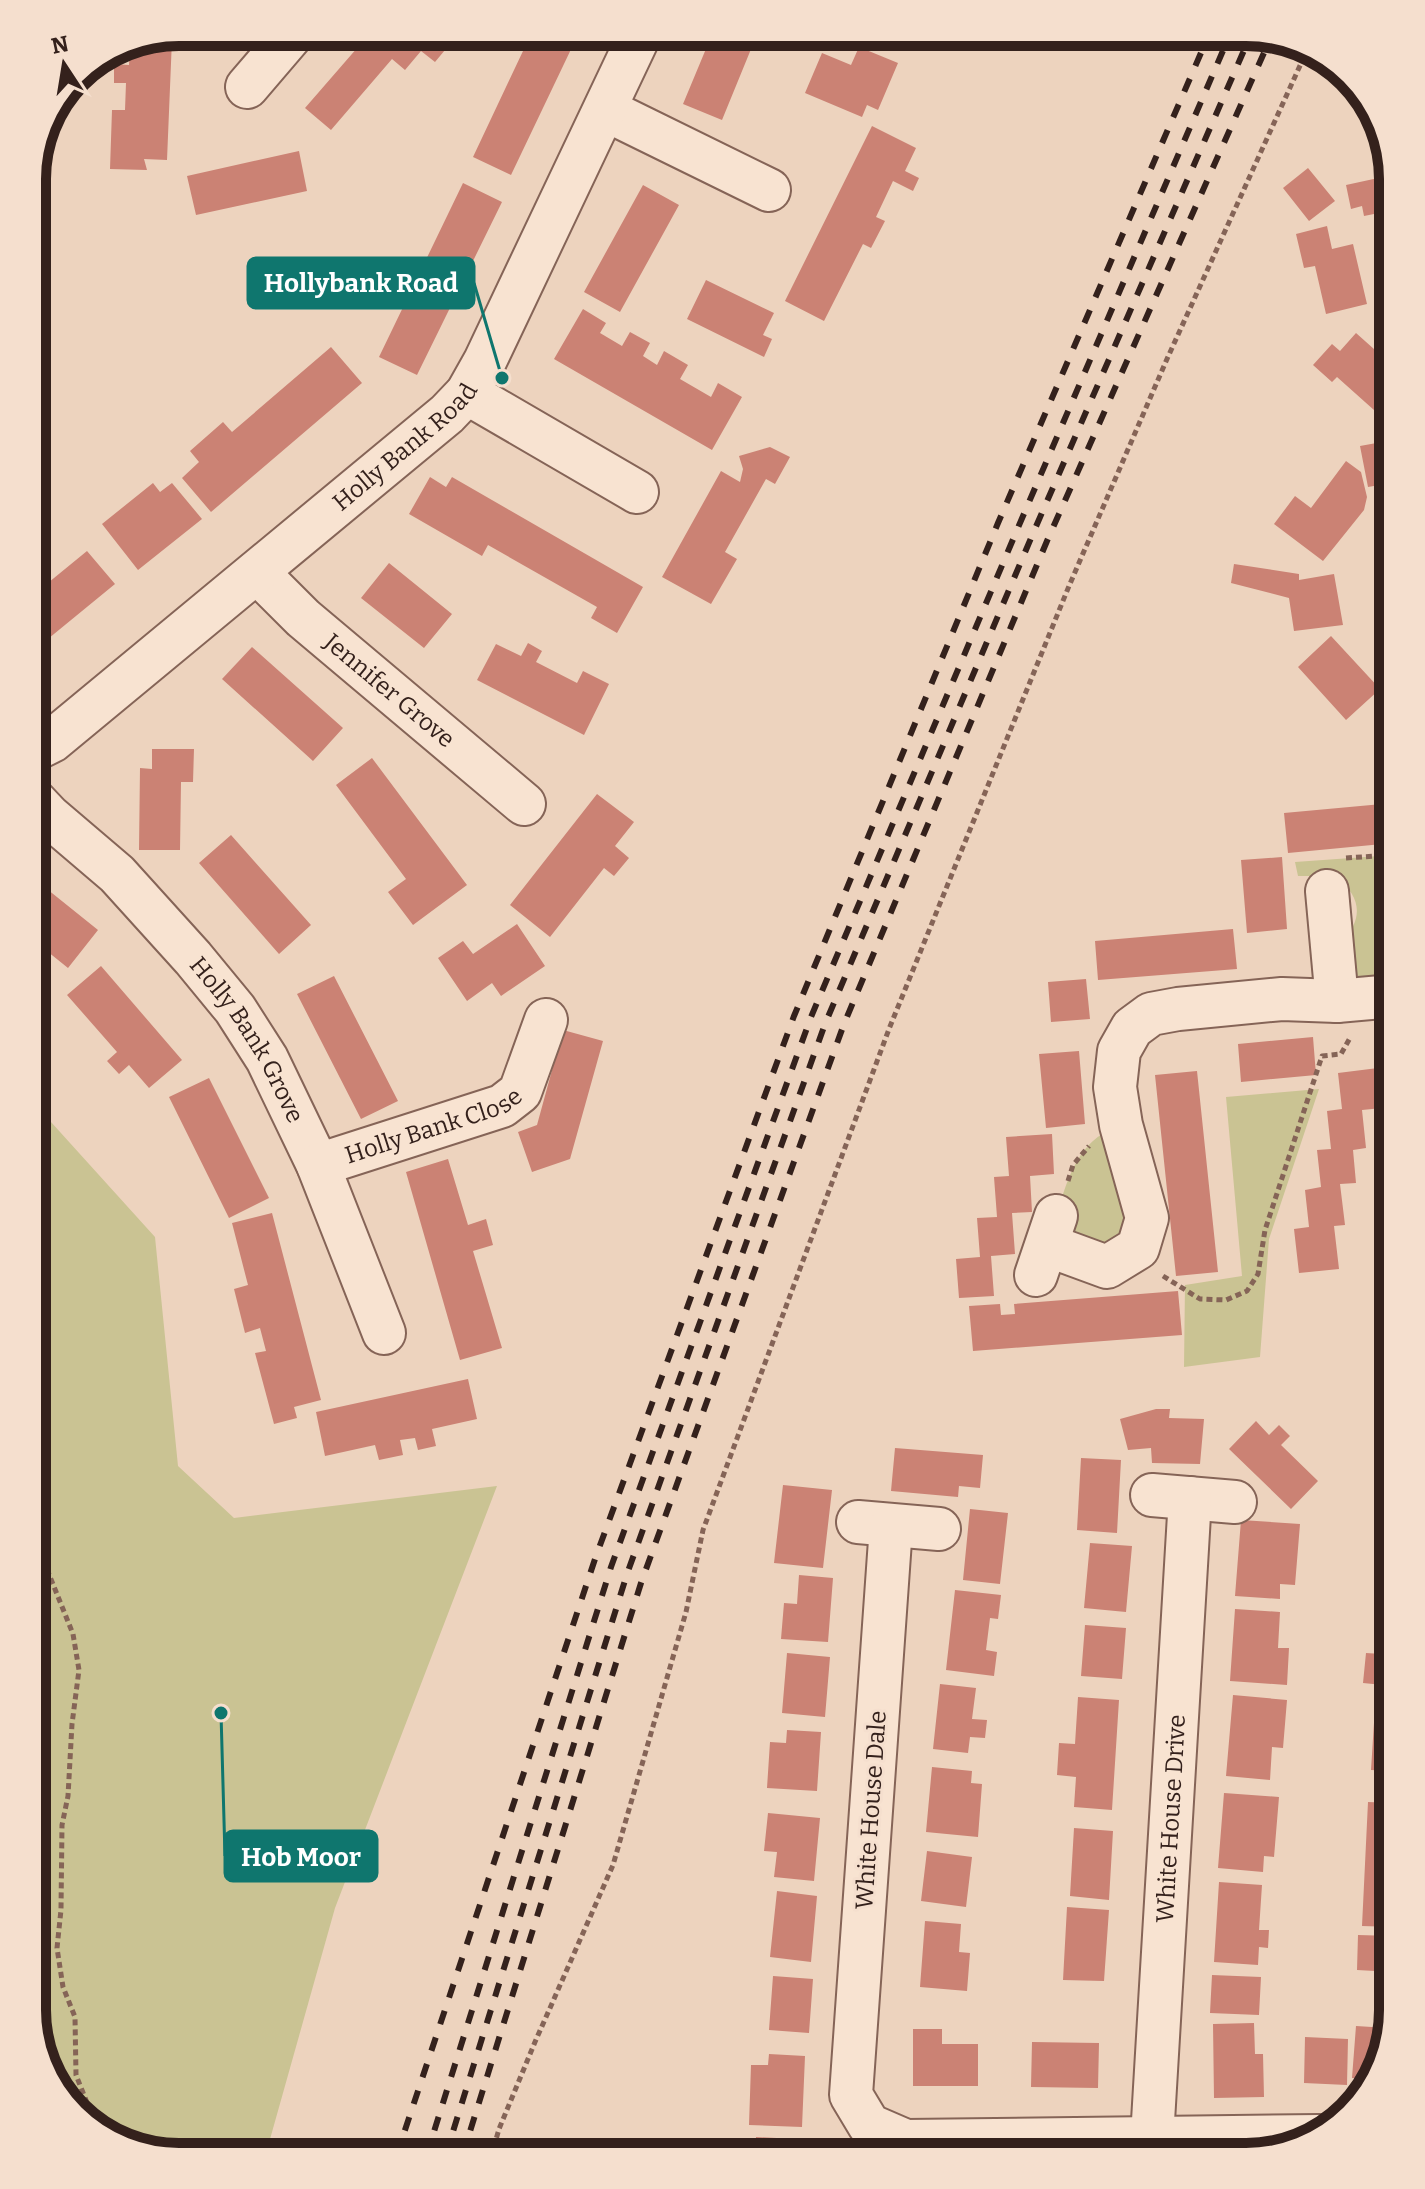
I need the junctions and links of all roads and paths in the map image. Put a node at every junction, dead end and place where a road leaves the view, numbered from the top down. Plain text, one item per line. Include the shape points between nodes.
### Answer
1 (282, 46) edge
2 (635, 46) edge
3 (1303, 59) edge
4 (247, 87) dead end
5 (606, 110) junction
6 (769, 190) dead end
7 (467, 393) junction
8 (637, 492) dead end
9 (257, 572) junction
10 (46, 744) edge
11 (524, 804) dead end
12 (46, 813) edge
13 (1327, 891) dead end
14 (1367, 999) edge
15 (546, 1020) dead end
16 (1121, 1125) junction
17 (318, 1165) junction
18 (1046, 1245) joint
19 (1128, 1254) junction
20 (384, 1333) dead end
21 (1235, 1502) dead end
22 (939, 1529) dead end
23 (46, 1567) edge
24 (89, 2107) edge
25 (1285, 2136) edge
26 (1152, 2138) junction
27 (495, 2143) edge

1 - 4 street
2 - 5 street, Holly Bank Road
3 - 27 path via 1075,571 889,1029 703,1530 686,1612 613,1865
5 - 6 street
5 - 7 street, Holly Bank Road
7 - 8 street
7 - 9 street, Holly Bank Road
9 - 10 street, Holly Bank Road
9 - 11 street, Jennifer Grove via 303,618
12 - 17 street, Holly Bank Grove via 117,874 235,1009 267,1059
13 - 14 street
14 - 16 street via 1282,999 1151,1014 1132,1028 1119,1051 1115,1087
14 - 19 path via 1341,1054 1322,1056 1265,1230 1258,1274 1247,1291 1226,1300 1200,1299
15 - 17 street, Holly Bank Close via 520,1092 502,1106
16 - 18 path via 1097,1137 1073,1165
16 - 19 street via 1147,1218 1138,1248
17 - 20 street, Holly Bank Grove
18 - 19 street via 1107,1267
21 - 26 street, White House Drive via 1171,1496
22 - 26 street, White House Dale via 874,1524 851,2095 869,2125 906,2141
23 - 24 path via 73,1634 79,1670 62,1825 57,1948 63,1987 75,2017 76,2075
25 - 26 street

